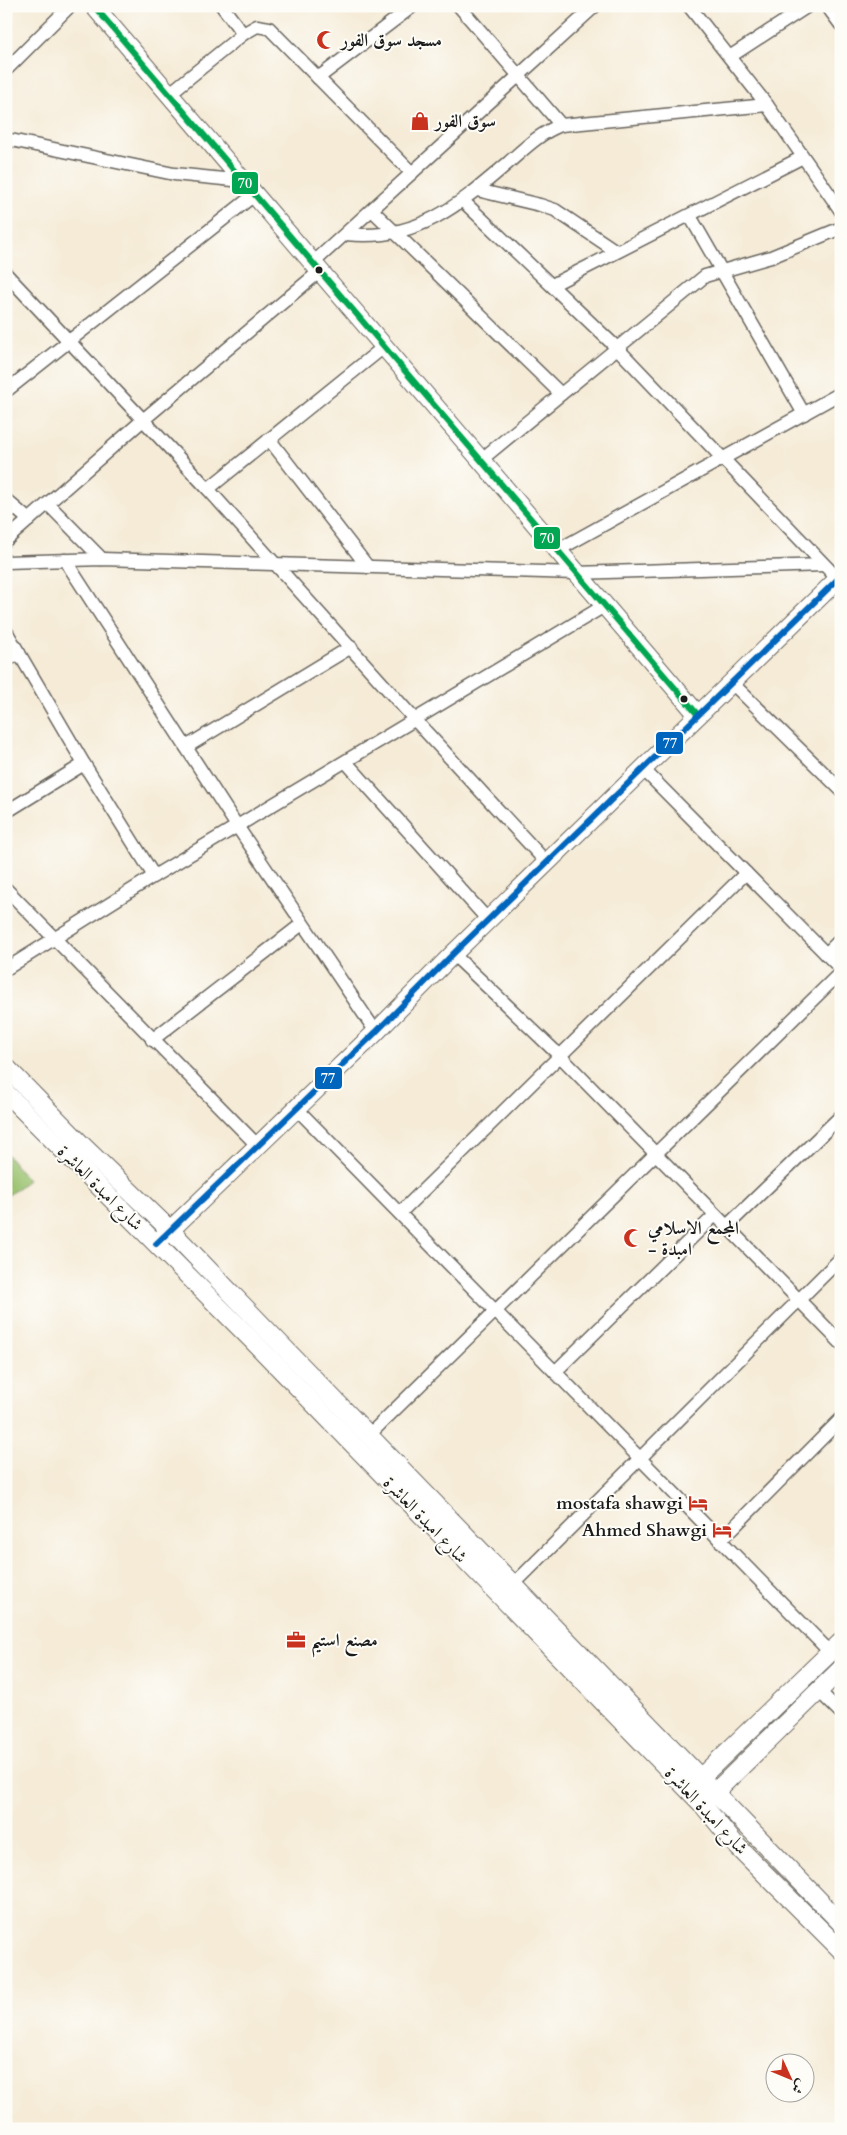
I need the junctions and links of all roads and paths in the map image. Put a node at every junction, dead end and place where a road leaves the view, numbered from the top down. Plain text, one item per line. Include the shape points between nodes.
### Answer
1 (70, 6) edge
2 (94, 6) edge
3 (222, 6) edge
4 (413, 6) edge
5 (459, 6) edge
6 (595, 6) edge
7 (689, 6) edge
8 (808, 6) edge
9 (827, 6) edge
10 (841, 25) edge
11 (242, 34) junction
12 (730, 56) junction
13 (6, 70) edge
14 (519, 75) junction
15 (318, 78) junction
16 (169, 94) junction
17 (767, 105) junction
18 (560, 125) junction
19 (6, 139) edge
20 (803, 157) junction
21 (412, 173) junction
22 (248, 188) junction
23 (477, 190) junction
24 (464, 201) junction
25 (372, 210) junction
26 (841, 211) edge
27 (690, 216) junction
28 (841, 228) edge
29 (395, 233) junction
30 (346, 234) junction
31 (616, 251) junction
32 (316, 267) junction
33 (721, 270) junction
34 (6, 274) edge
35 (552, 285) junction
36 (68, 342) junction
37 (385, 346) junction
38 (617, 348) junction
39 (6, 391) edge
40 (841, 393) edge
41 (561, 394) junction
42 (804, 414) junction
43 (143, 420) junction
44 (269, 439) junction
45 (723, 458) junction
46 (482, 459) junction
47 (208, 489) junction
48 (6, 500) edge
49 (48, 504) junction
50 (29, 520) junction
51 (6, 540) edge
52 (558, 550) junction
53 (65, 560) junction
54 (102, 560) junction
55 (6, 562) edge
56 (276, 565) junction
57 (824, 565) junction
58 (368, 567) junction
59 (576, 573) junction
60 (839, 577) edge
61 (604, 606) junction
62 (6, 631) edge
63 (351, 647) junction
64 (19, 652) junction
65 (6, 661) edge
66 (731, 682) junction
67 (698, 715) junction
68 (416, 721) junction
69 (186, 747) junction
70 (346, 762) junction
71 (84, 764) junction
72 (643, 770) junction
73 (841, 790) edge
74 (6, 812) edge
75 (237, 826) junction
76 (547, 863) junction
77 (746, 873) junction
78 (154, 876) junction
79 (6, 889) edge
80 (488, 920) junction
81 (302, 924) junction
82 (54, 938) junction
83 (841, 939) edge
84 (452, 954) junction
85 (826, 954) junction
86 (6, 969) edge
87 (841, 970) edge
88 (376, 1032) junction
89 (152, 1040) junction
90 (560, 1056) junction
91 (6, 1068) edge
92 (6, 1093) edge
93 (297, 1108) junction
94 (841, 1116) edge
95 (258, 1146) junction
96 (655, 1154) junction
97 (400, 1214) junction
98 (715, 1215) junction
99 (727, 1226) junction
100 (170, 1230) junction
101 (156, 1244) junction
102 (841, 1258) edge
103 (799, 1300) junction
104 (494, 1312) junction
105 (841, 1343) edge
106 (555, 1372) junction
107 (841, 1419) edge
108 (368, 1436) junction
109 (639, 1458) junction
110 (720, 1541) junction
111 (513, 1585) junction
112 (835, 1647) edge
113 (841, 1669) edge
114 (819, 1691) junction
115 (841, 1713) edge
116 (701, 1777) junction
117 (688, 1790) junction
118 (715, 1792) junction
119 (702, 1804) junction
120 (841, 1923) edge
121 (841, 1950) edge

1 - 13 street
2 - 16 main road
3 - 11 street
4 - 15 street
5 - 14 street
6 - 14 street
7 - 12 street
8 - 12 street
9 - 10 street
11 - 15 street via 257,26 269,28
11 - 16 street
12 - 17 street
14 - 18 street
14 - 21 street
15 - 21 street
16 - 22 main road
17 - 18 street
17 - 20 street
18 - 23 street via 543,133
19 - 22 street
20 - 26 street
20 - 27 street
21 - 25 street
22 - 32 main road
22 - 36 street
23 - 24 street
23 - 31 street via 555,210
24 - 29 street via 430,221
24 - 35 street
25 - 29 street
25 - 30 street
27 - 31 street
27 - 33 street
28 - 33 street via 771,258
29 - 30 street
29 - 41 street
30 - 32 street
31 - 35 street
32 - 37 main road
32 - 43 street
33 - 38 street via 698,280
33 - 42 street
34 - 36 street
35 - 38 street
36 - 39 street
36 - 43 street
37 - 44 street
37 - 46 main road
38 - 41 street
38 - 45 street
40 - 42 street
41 - 46 street
42 - 45 street
43 - 47 street
43 - 49 street
44 - 47 street
44 - 58 street
45 - 52 street
45 - 57 street
46 - 52 main road
47 - 56 street
48 - 50 street
49 - 50 street
49 - 54 street
50 - 51 street
52 - 59 main road
53 - 54 street
53 - 55 street
53 - 69 street
54 - 56 street
56 - 58 street
56 - 63 street
57 - 59 street
57 - 60 street
58 - 59 street
59 - 61 main road
60 - 66 main road
61 - 67 main road
61 - 68 street
62 - 64 street
63 - 68 street
63 - 69 street
64 - 65 street
64 - 71 street
66 - 67 main road
66 - 73 street
67 - 72 main road
68 - 70 street
68 - 76 street
69 - 75 street
70 - 75 street
70 - 80 street
71 - 74 street
71 - 78 street
72 - 76 main road
72 - 77 street
75 - 78 street
75 - 81 street
76 - 80 main road
77 - 85 street
77 - 90 street
78 - 82 street
79 - 82 street
80 - 84 main road
81 - 88 street
81 - 89 street
82 - 86 street
82 - 89 street
83 - 85 street
84 - 88 main road
84 - 90 street
85 - 87 street
87 - 96 street
88 - 93 main road
89 - 95 street
90 - 96 street
90 - 97 street
91 - 100 main road, شارع امبدة العاشرة
92 - 101 main road, شارع امبدة العاشرة
93 - 95 main road
93 - 97 street
94 - 99 street
95 - 100 main road
96 - 98 street
96 - 104 street
97 - 104 street
98 - 99 street
98 - 106 street
99 - 103 street
100 - 101 main road
100 - 108 main road, شارع امبدة العاشرة
101 - 117 main road, شارع امبدة العاشرة
102 - 103 street
103 - 105 street
103 - 109 street
104 - 106 street
104 - 108 street
106 - 109 street
107 - 110 street
108 - 111 main road, شارع امبدة العاشرة
109 - 110 street
109 - 111 street
110 - 112 street
111 - 116 main road, شارع امبدة العاشرة
112 - 116 main road
113 - 114 main road
114 - 115 street
114 - 118 main road
116 - 117 main road
116 - 118 main road, شارع امبدة العاشرة
117 - 119 main road, شارع امبدة العاشرة
118 - 119 main road
118 - 120 main road, شارع امبدة العاشرة
119 - 121 main road, شارع امبدة العاشرة via 735,1844

